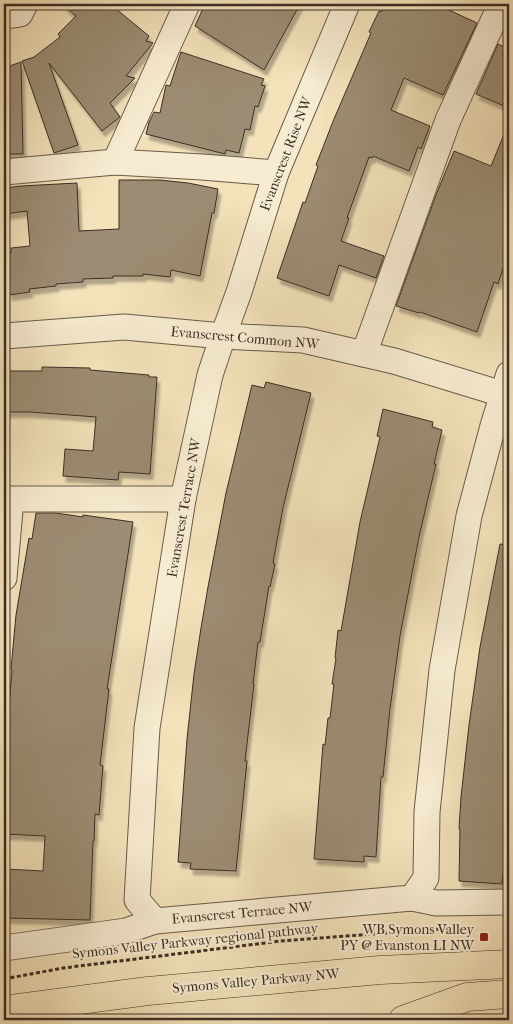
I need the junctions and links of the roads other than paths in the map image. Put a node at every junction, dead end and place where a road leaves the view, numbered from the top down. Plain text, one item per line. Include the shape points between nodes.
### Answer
1 (25, 4) edge
2 (187, 4) edge
3 (346, 4) edge
4 (501, 4) edge
5 (4, 16) edge
6 (115, 162) junction
7 (4, 172) edge
8 (276, 173) junction
9 (4, 336) edge
10 (223, 336) junction
11 (364, 354) junction
12 (507, 388) edge
13 (183, 499) junction
14 (4, 578) edge
15 (412, 898) junction
16 (509, 902) edge
17 (156, 921) junction
18 (4, 948) edge
19 (509, 964) edge
20 (509, 994) edge
21 (4, 1010) edge
22 (403, 1020) edge

1 - 5 street via 20,14
2 - 6 street
3 - 8 street, Evanscrest Rise NW
4 - 11 street via 448,120
6 - 7 street
6 - 8 street
8 - 10 street, Evanscrest Rise NW
9 - 10 street, Evanscrest Common NW via 124,327
10 - 11 street, Evanscrest Common NW via 303,340
10 - 13 street, Evanscrest Terrace NW via 210,375
11 - 12 street, Evanscrest Common NW
12 - 15 street via 469,516 442,670 427,812 426,878
13 - 14 street via 11,499
13 - 17 street, Evanscrest Terrace NW via 147,728 136,900
15 - 16 street, Evanscrest Terrace NW via 436,902
15 - 17 street, Evanscrest Terrace NW
17 - 18 street via 126,931
19 - 21 main road, Symons Valley Parkway NW via 380,970 177,988
20 - 22 main road via 467,997

